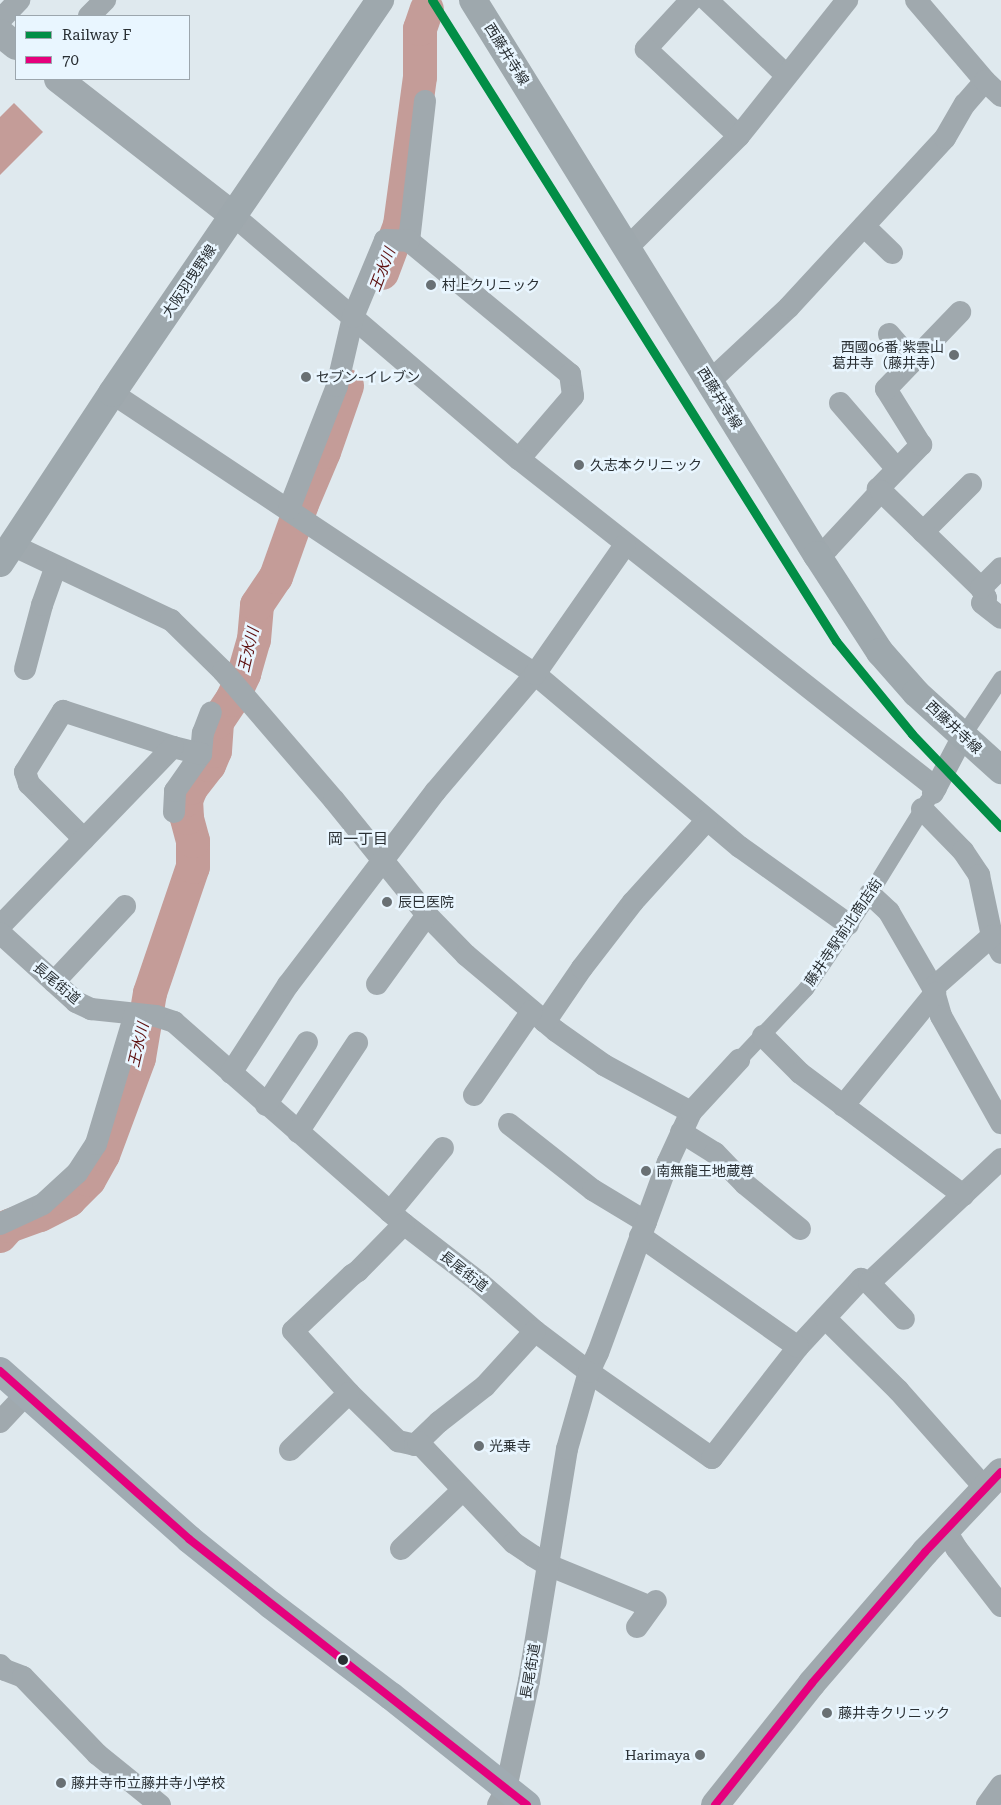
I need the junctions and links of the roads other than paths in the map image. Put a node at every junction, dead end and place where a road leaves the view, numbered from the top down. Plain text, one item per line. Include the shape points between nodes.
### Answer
1 (19, 0) edge
2 (105, 0) edge
3 (380, 0) edge
4 (473, 0) edge
5 (691, 0) edge
6 (707, 0) edge
7 (916, 0) edge
8 (835, 4) edge
9 (90, 15) edge
10 (0, 20) edge
11 (0, 33) edge
12 (15, 45) edge
13 (786, 75) junction
14 (59, 80) edge
15 (993, 89) edge
16 (425, 100) dead end
17 (739, 136) junction
18 (234, 216) junction
19 (864, 226) junction
20 (409, 241) junction
21 (626, 248) junction
22 (892, 253) dead end
23 (960, 312) dead end
24 (352, 317) junction
25 (889, 334) dead end
26 (911, 363) junction
27 (710, 381) junction
28 (112, 393) junction
29 (840, 403) dead end
30 (519, 459) junction
31 (897, 469) junction
32 (971, 484) dead end
33 (881, 491) junction
34 (289, 509) junction
35 (923, 532) junction
36 (625, 545) junction
37 (6, 554) edge
38 (817, 555) junction
39 (56, 566) junction
40 (1001, 568) edge
41 (982, 588) junction
42 (1001, 618) edge
43 (25, 669) dead end
44 (535, 674) junction
45 (1001, 679) edge
46 (211, 712) dead end
47 (963, 736) junction
48 (173, 747) junction
49 (201, 754) junction
50 (1001, 770) edge
51 (931, 797) junction
52 (174, 812) dead end
53 (707, 820) junction
54 (84, 839) junction
55 (383, 862) junction
56 (870, 894) junction
57 (125, 906) dead end
58 (427, 915) junction
59 (848, 924) junction
60 (0, 926) edge
61 (0, 933) edge
62 (997, 944) edge
63 (54, 982) junction
64 (378, 984) dead end
65 (934, 991) junction
66 (143, 1014) junction
67 (538, 1016) junction
68 (763, 1036) junction
69 (307, 1042) dead end
70 (357, 1043) dead end
71 (739, 1060) joint
72 (231, 1073) junction
73 (474, 1095) dead end
74 (266, 1104) junction
75 (843, 1106) junction
76 (686, 1122) junction
77 (1001, 1123) edge
78 (509, 1124) dead end
79 (298, 1132) junction
80 (443, 1148) dead end
81 (1001, 1159) edge
82 (963, 1195) junction
83 (397, 1218) junction
84 (0, 1224) edge
85 (643, 1229) junction
86 (800, 1229) dead end
87 (868, 1283) junction
88 (825, 1318) junction
89 (904, 1319) dead end
90 (535, 1331) junction
91 (798, 1347) junction
92 (0, 1371) edge
93 (589, 1372) junction
94 (349, 1393) junction
95 (26, 1394) junction
96 (0, 1422) edge
97 (418, 1442) junction
98 (290, 1450) dead end
99 (993, 1480) edge
100 (462, 1491) junction
101 (946, 1531) junction
102 (401, 1548) dead end
103 (548, 1565) junction
104 (1001, 1606) edge
105 (637, 1627) dead end
106 (0, 1665) edge
107 (1001, 1786) edge
108 (511, 1800) edge
109 (160, 1805) edge
110 (715, 1805) edge
111 (987, 1805) edge

1 - 10 street
2 - 9 street
3 - 18 main road, 大阪羽曳野線
4 - 21 main road, 西藤井寺線
5 - 17 street via 646,49
6 - 13 street
7 - 15 street
8 - 13 street
11 - 12 street
13 - 17 street
14 - 18 street
15 - 19 street via 965,104 945,138
16 - 20 street
17 - 21 street
18 - 24 street
18 - 28 main road, 大阪羽曳野線
19 - 22 street
19 - 27 street via 789,307
20 - 24 street via 385,240
20 - 30 street via 570,374 574,396
21 - 27 main road, 西藤井寺線
23 - 26 street
24 - 30 street
24 - 34 street via 337,386
25 - 26 street
26 - 31 street via 886,390 921,445
27 - 38 main road, 西藤井寺線
28 - 34 street
28 - 37 main road, 大阪羽曳野線
29 - 31 street
30 - 36 street
31 - 33 street via 878,489
32 - 35 street
33 - 35 street
33 - 38 street via 828,548
34 - 44 street
35 - 41 street
36 - 44 street
36 - 51 street
37 - 39 street
38 - 47 main road, 西藤井寺線 via 880,652 916,693
39 - 43 street
39 - 55 street via 171,620 229,678
40 - 41 street
41 - 42 street via 986,598 982,603
44 - 53 street
44 - 55 street via 460,760
45 - 47 street
46 - 49 street via 203,733
47 - 50 main road, 西藤井寺線
47 - 51 street
48 - 49 street
48 - 54 street
48 - 54 street via 63,711 26,772 29,784
49 - 52 street via 174,791
51 - 56 street, 藤井寺駅前北商店街
51 - 62 street via 979,875
53 - 59 street via 740,848
53 - 67 street
54 - 60 street
55 - 58 street
55 - 72 street via 288,985
56 - 59 street, 藤井寺駅前北商店街
56 - 65 street via 889,912
57 - 63 street
58 - 64 street
58 - 67 street via 466,955
59 - 68 street, 藤井寺駅前北商店街 via 806,990
61 - 63 street, 長尾街道
62 - 65 street
63 - 66 street, 長尾街道 via 76,1002 91,1009
65 - 75 street
65 - 77 street via 941,1016
66 - 72 street, 長尾街道 via 174,1022
66 - 84 street via 96,1144 77,1173 43,1204
67 - 73 street
67 - 76 street
68 - 71 street, 藤井寺駅前北商店街
68 - 75 street via 800,1073
69 - 74 street
70 - 79 street
71 - 76 street
72 - 74 street, 長尾街道
74 - 79 street, 長尾街道
75 - 82 street
76 - 85 street
76 - 86 street via 745,1184
78 - 85 street
79 - 83 street, 長尾街道
80 - 83 street
81 - 82 street
82 - 87 street
83 - 90 street, 長尾街道
83 - 94 street via 358,1272 352,1274 293,1331
85 - 91 street
85 - 93 street
87 - 88 street via 861,1279
87 - 89 street
88 - 91 street
88 - 99 street
90 - 93 street, 長尾街道
90 - 97 street via 484,1386
91 - 93 street via 712,1458
92 - 95 main road
93 - 103 street, 長尾街道 via 567,1449
94 - 97 street via 398,1441 415,1445
94 - 98 street
95 - 96 street
95 - 108 main road via 189,1539 391,1696
97 - 100 street
99 - 101 street
100 - 102 street
100 - 103 street via 514,1543
101 - 104 street
101 - 110 street via 812,1683
103 - 105 street via 654,1604
103 - 108 street, 長尾街道
106 - 109 street via 23,1677 97,1754
107 - 111 street

